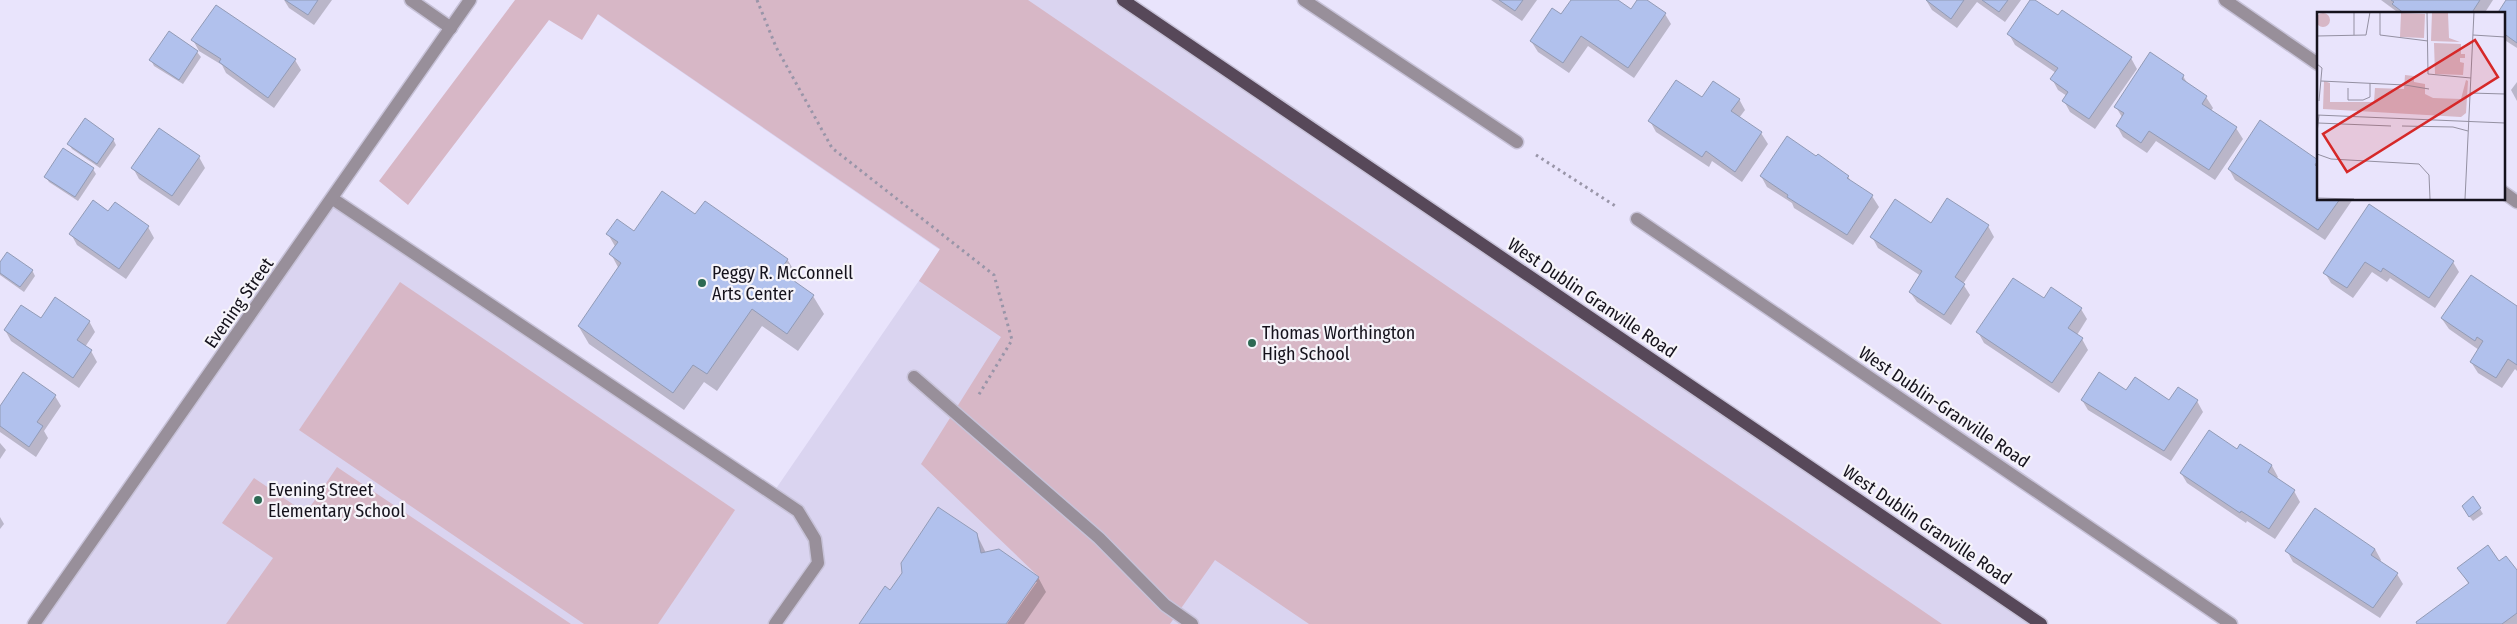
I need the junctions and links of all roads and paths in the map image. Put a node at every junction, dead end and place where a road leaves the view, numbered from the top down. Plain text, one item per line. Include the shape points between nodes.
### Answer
1 (411, 0) edge
2 (470, 0) edge
3 (757, 0) edge
4 (1123, 0) edge
5 (1304, 0) edge
6 (2224, 0) edge
7 (451, 28) junction
8 (2317, 63) edge
9 (1517, 142) joint
10 (2504, 193) edge
11 (332, 199) junction
12 (2517, 202) edge
13 (1637, 219) joint
14 (914, 377) dead end
15 (978, 396) dead end
16 (34, 624) edge
17 (775, 624) edge
18 (1192, 624) edge
19 (2041, 624) edge
20 (2231, 624) edge

1 - 7 street
2 - 7 street, Evening Street
3 - 15 path via 776,47 832,148 994,275 1012,340
4 - 19 main road, West Dublin Granville Road
5 - 9 street
6 - 8 street
7 - 11 street, Evening Street
9 - 13 path
10 - 12 street
11 - 16 street, Evening Street
11 - 17 street via 798,511 815,539 818,563
13 - 20 street, West Dublin-Granville Road
14 - 18 street via 1099,538 1165,606

